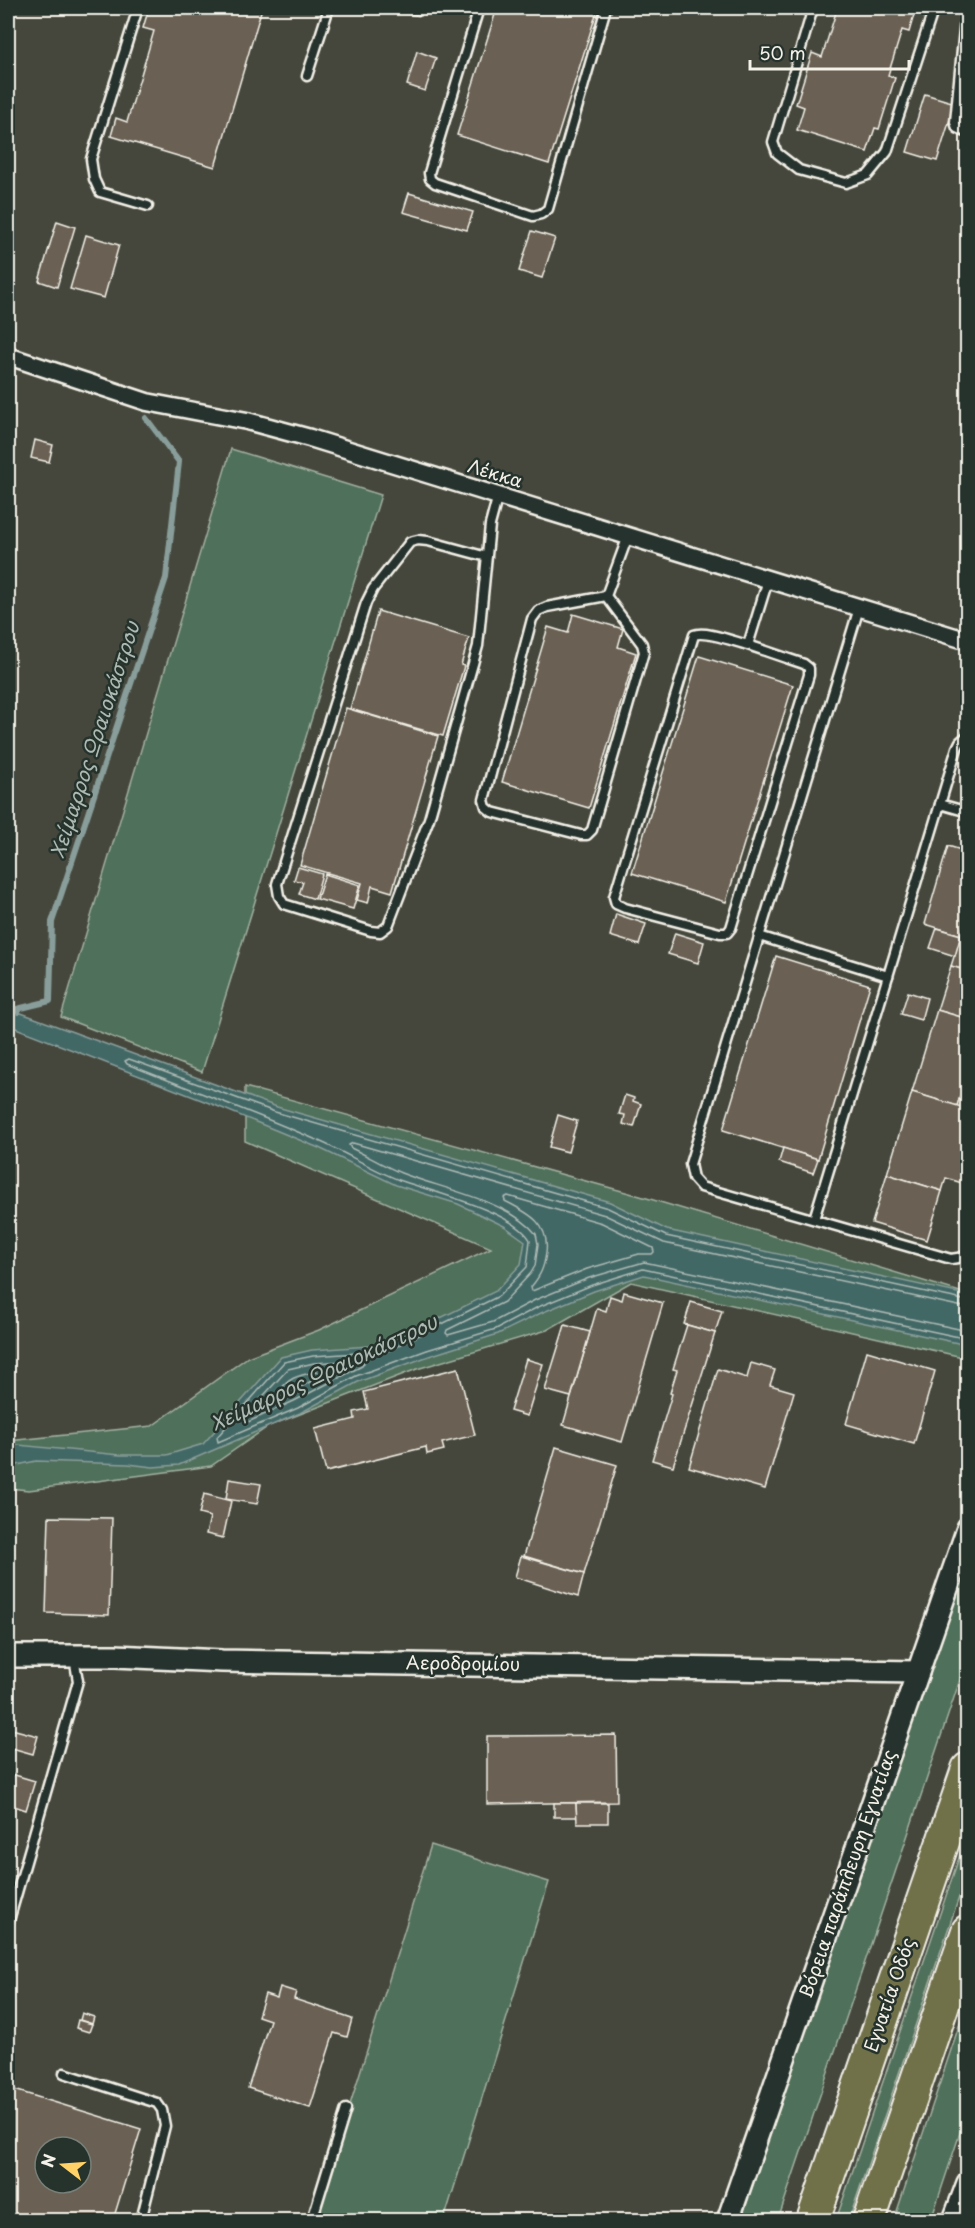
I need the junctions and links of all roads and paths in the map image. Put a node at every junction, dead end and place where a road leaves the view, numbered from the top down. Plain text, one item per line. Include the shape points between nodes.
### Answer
1 (138, 8) edge
2 (329, 8) edge
3 (479, 8) edge
4 (606, 8) edge
5 (813, 8) edge
6 (934, 8) edge
7 (966, 8) edge
8 (307, 76) dead end
9 (968, 133) edge
10 (148, 206) dead end
11 (8, 356) edge
12 (498, 495) junction
13 (628, 536) junction
14 (487, 557) junction
15 (768, 579) junction
16 (606, 596) junction
17 (859, 608) junction
18 (968, 641) edge
19 (748, 645) junction
20 (968, 735) edge
21 (940, 804) junction
22 (968, 812) edge
23 (759, 936) junction
24 (888, 976) junction
25 (814, 1219) junction
26 (968, 1251) edge
27 (968, 1528) edge
28 (8, 1656) edge
29 (74, 1657) junction
30 (918, 1672) junction
31 (968, 1769) edge
32 (8, 1924) edge
33 (968, 1931) edge
34 (63, 2073) dead end
35 (346, 2109) dead end
36 (968, 2183) edge
37 (141, 2220) edge
38 (312, 2220) edge
39 (728, 2220) edge
40 (813, 2220) edge
41 (869, 2220) edge
42 (954, 2220) edge

1 - 10 lane via 91,159 100,192
2 - 8 lane
3 - 4 lane via 430,179 532,216 548,209
5 - 6 lane via 773,142 777,153 799,170 846,183 868,175 887,152
7 - 9 lane via 955,122 957,128
11 - 12 street, Λέκκα via 139,400 247,421
12 - 13 street, Λέκκα
12 - 14 lane
13 - 15 street, Λέκκα
13 - 16 lane
14 - 14 lane via 478,646 429,819 388,926 380,932 371,931 284,904 277,884 373,589 410,542 428,541
15 - 17 street, Λέκκα
15 - 19 lane
16 - 16 lane via 547,607 532,619 484,800 492,812 581,835 592,830 644,652
17 - 18 street, Λέκκα
17 - 23 lane
19 - 19 lane via 706,634 694,635 614,897 616,904 720,933 731,928 809,675 804,663
20 - 21 lane via 957,748
21 - 22 lane
21 - 24 lane
23 - 24 lane
23 - 25 lane via 690,1164 693,1178 701,1187
24 - 25 lane
25 - 26 lane via 951,1259 964,1257
27 - 30 street, Βόρεια παράπλευρη Εγνατίας
28 - 29 street, Αεροδρομίου
29 - 30 street, Αεροδρομίου
29 - 32 lane via 78,1681
30 - 39 street, Βόρεια παράπλευρη Εγνατίας
31 - 40 highway, Εγνατία Οδός
33 - 41 highway
34 - 37 lane via 157,2103 162,2110 165,2126
35 - 38 lane
36 - 42 street

